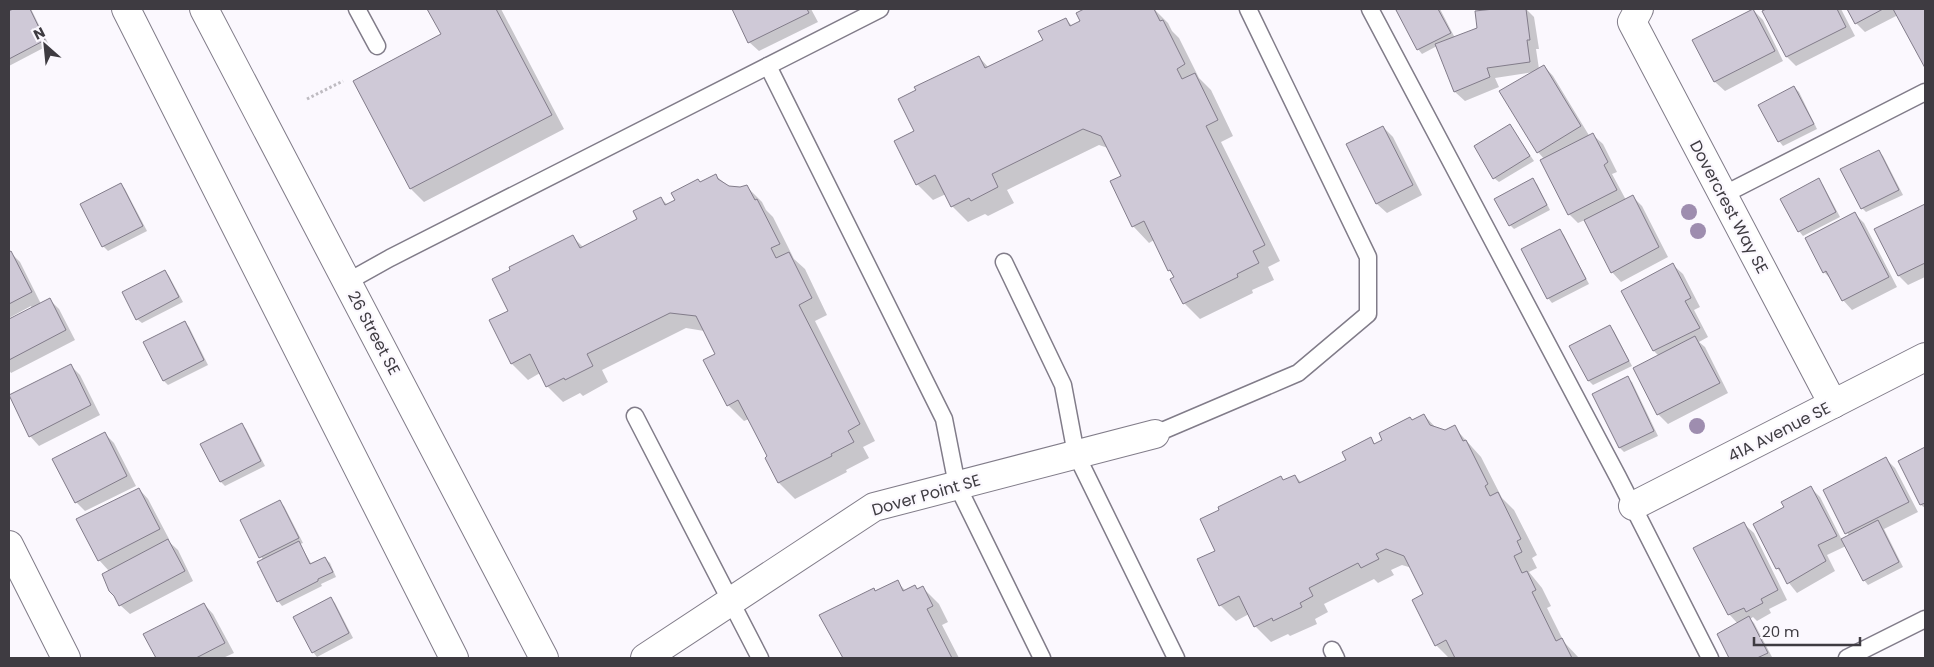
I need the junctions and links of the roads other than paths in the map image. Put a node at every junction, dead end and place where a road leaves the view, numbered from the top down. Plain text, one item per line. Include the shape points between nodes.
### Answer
1 (126, 9) edge
2 (357, 9) edge
3 (880, 9) edge
4 (1248, 9) edge
5 (1370, 9) edge
6 (1639, 9) edge
7 (208, 10) edge
8 (377, 46) dead end
9 (768, 66) junction
10 (1925, 92) edge
11 (1723, 195) junction
12 (1004, 262) dead end
13 (347, 282) junction
14 (1925, 357) edge
15 (1833, 404) junction
16 (635, 416) dead end
17 (1155, 434) joint
18 (1076, 454) junction
19 (957, 485) junction
20 (1633, 506) junction
21 (9, 545) edge
22 (730, 602) junction
23 (1925, 619) edge
24 (666, 651) edge
25 (66, 658) edge
26 (454, 658) edge
27 (544, 658) edge
28 (645, 658) edge
29 (760, 658) edge
30 (1042, 658) edge
31 (1176, 658) edge
32 (1710, 658) edge
33 (1847, 658) edge

1 - 26 street
2 - 8 lane
3 - 9 lane
4 - 17 lane via 1368,257 1368,314 1298,373
5 - 20 lane
6 - 11 street, Dovercrest Way SE via 1632,22
7 - 13 street, 26 Street SE
9 - 13 lane
9 - 19 lane via 944,419
10 - 11 lane
11 - 15 street, Dovercrest Way SE
12 - 18 lane via 1063,384
13 - 27 street, 26 Street SE
14 - 15 street, 41A Avenue SE
15 - 20 street, 41A Avenue SE
16 - 22 lane
17 - 18 street, Dover Point SE
18 - 19 street, Dover Point SE
18 - 31 lane
19 - 22 street, Dover Point SE via 874,507
19 - 30 lane
20 - 32 lane
21 - 25 street
22 - 24 street, Dover Point SE
22 - 29 lane
23 - 33 lane
24 - 28 street, Dover Point SE

